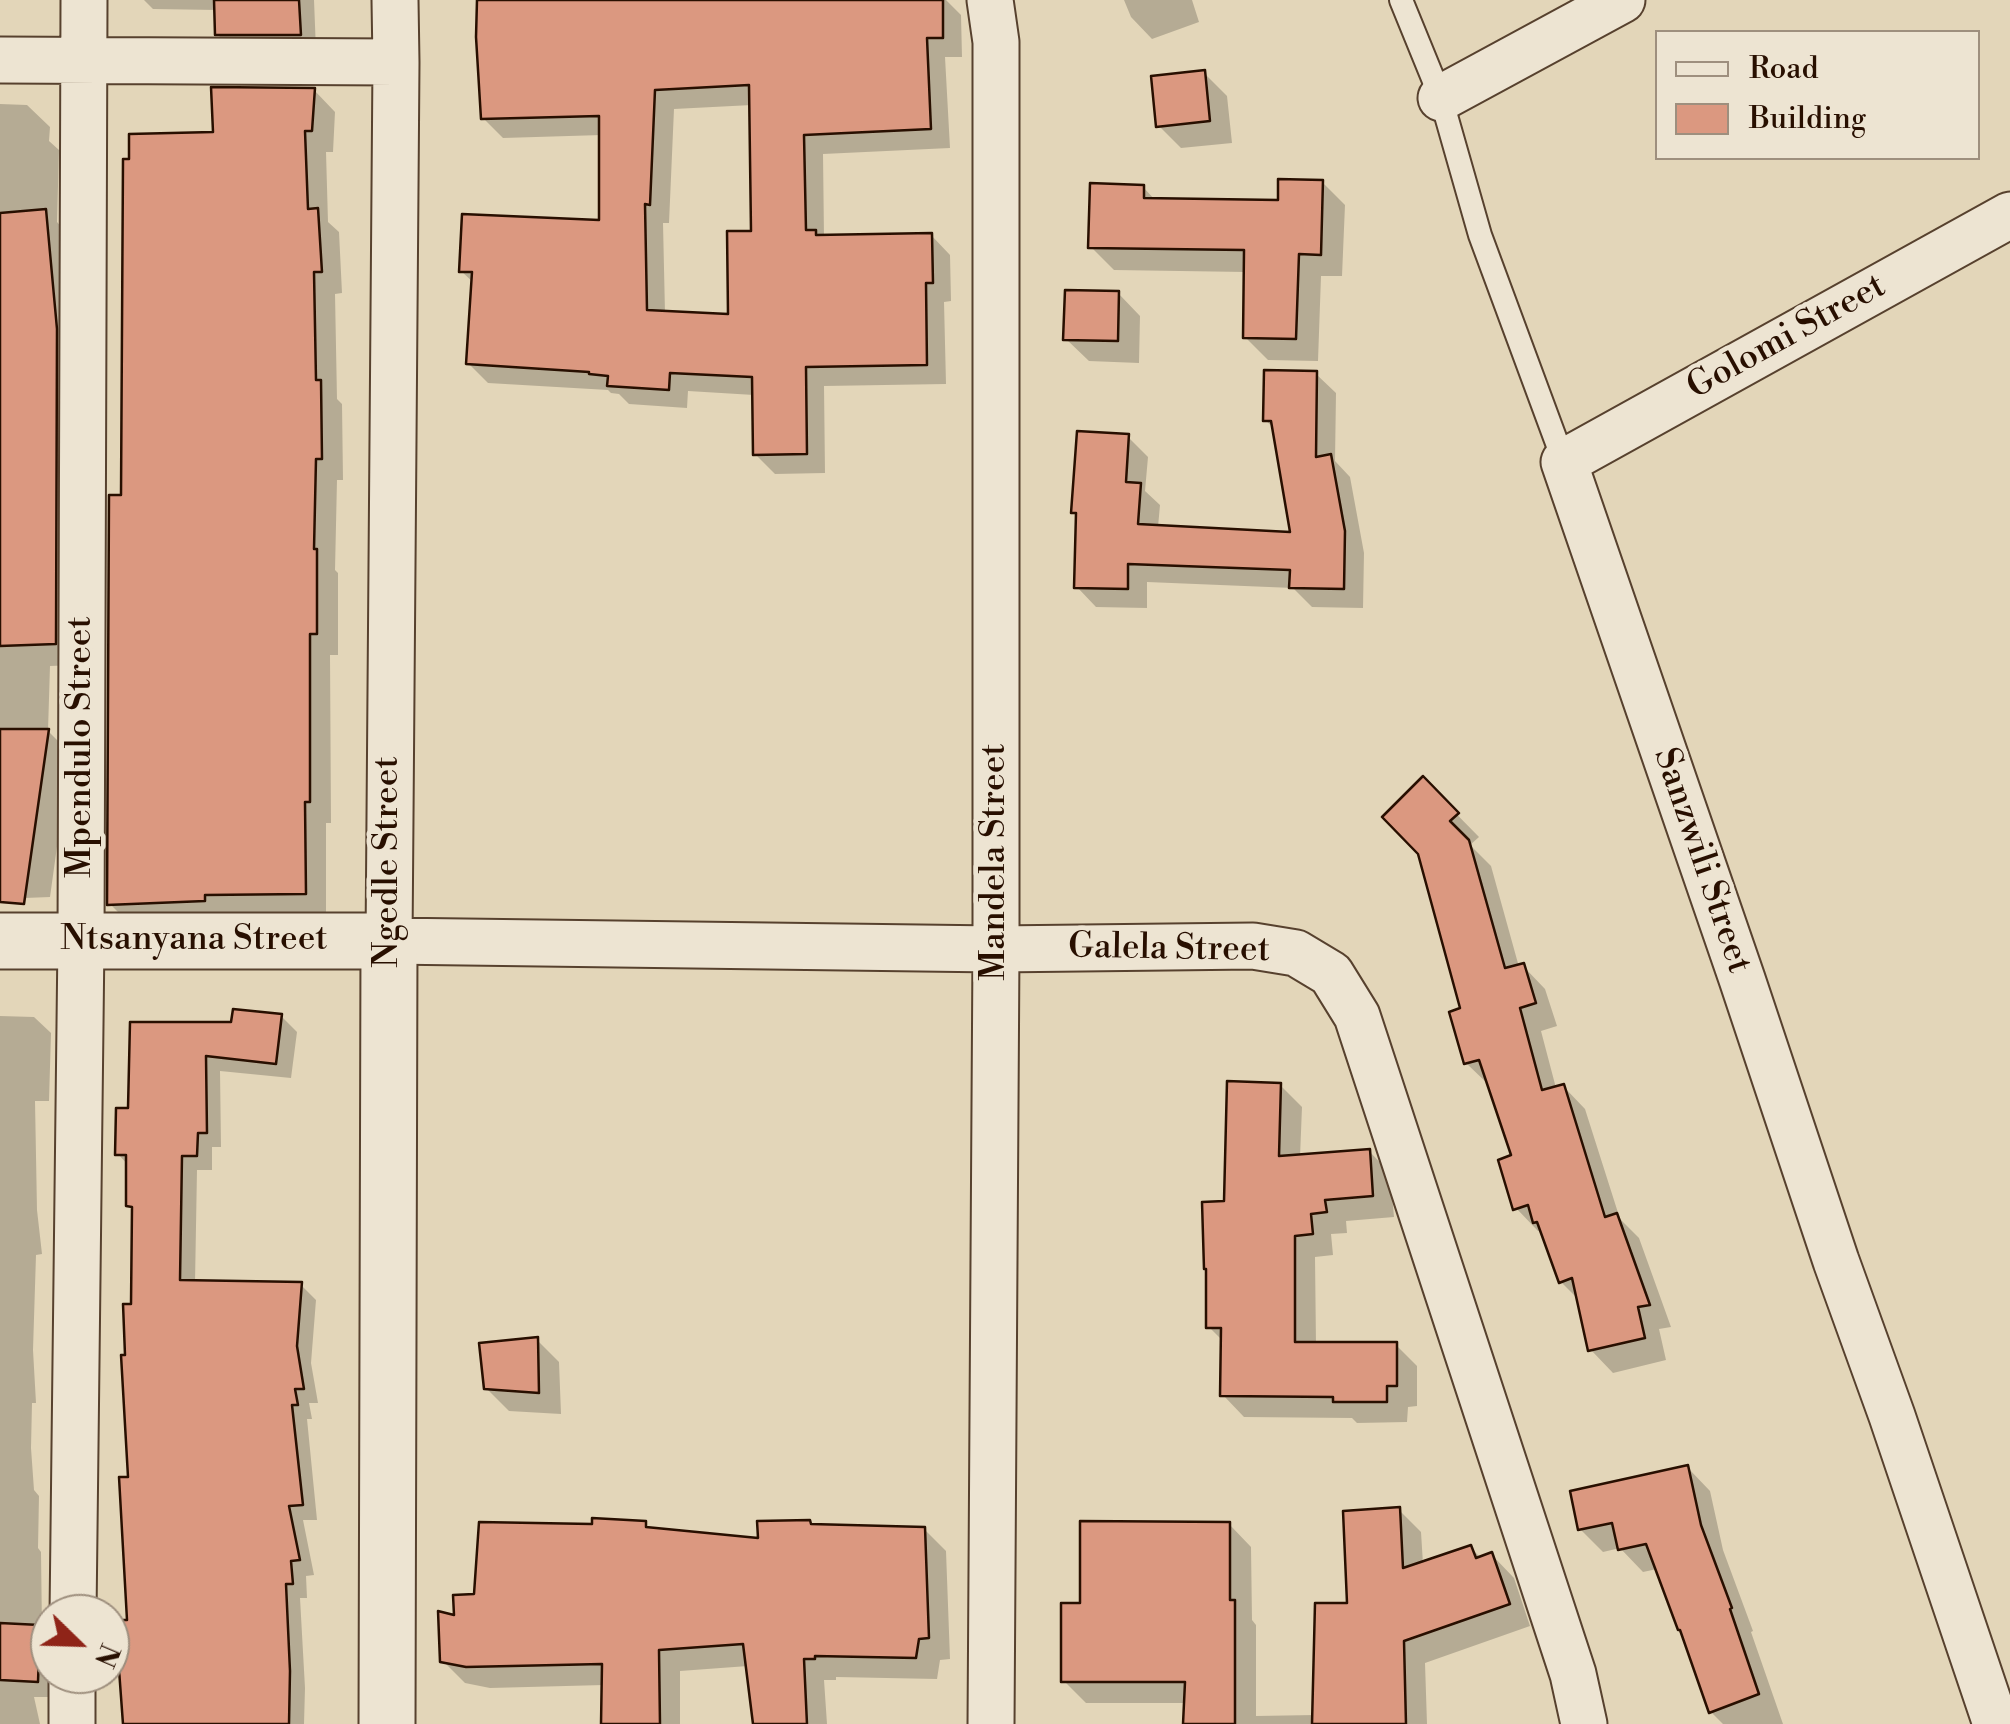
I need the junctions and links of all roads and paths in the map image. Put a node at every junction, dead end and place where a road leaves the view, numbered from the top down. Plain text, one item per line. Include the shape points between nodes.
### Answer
1 (84, 0) edge
2 (395, 0) edge
3 (990, 0) edge
4 (1400, 0) edge
5 (1622, 0) edge
6 (84, 59) junction
7 (0, 60) edge
8 (396, 62) junction
9 (1441, 98) junction
10 (2010, 214) edge
11 (1564, 462) junction
12 (81, 940) junction
13 (0, 941) edge
14 (389, 941) junction
15 (996, 950) junction
16 (73, 1594) edge
17 (72, 1694) edge
18 (72, 1724) edge
19 (387, 1724) edge
20 (992, 1724) edge
21 (1584, 1724) edge
22 (1996, 1724) edge

1 - 6 street, Mpendulo Street
2 - 8 street, Ngedle Street
3 - 15 street, Mandela Street via 996,42
4 - 9 lane, Sanzwili Street
5 - 9 street
6 - 7 street
6 - 8 street
6 - 12 street, Mpendulo Street
8 - 14 street, Ngedle Street
9 - 11 lane, Sanzwili Street via 1480,235
10 - 11 street, Golomi Street
11 - 22 street, Sanzwili Street
12 - 13 street, Ntsanyana Street
12 - 14 street, Ntsanyana Street
12 - 16 street, Mpendulo Street
14 - 15 street, Galela Street
14 - 19 street, Ngedle Street
15 - 20 street, Mandela Street
15 - 21 street, Galela Street via 1253,946 1296,952 1331,974 1357,1016
17 - 18 street

